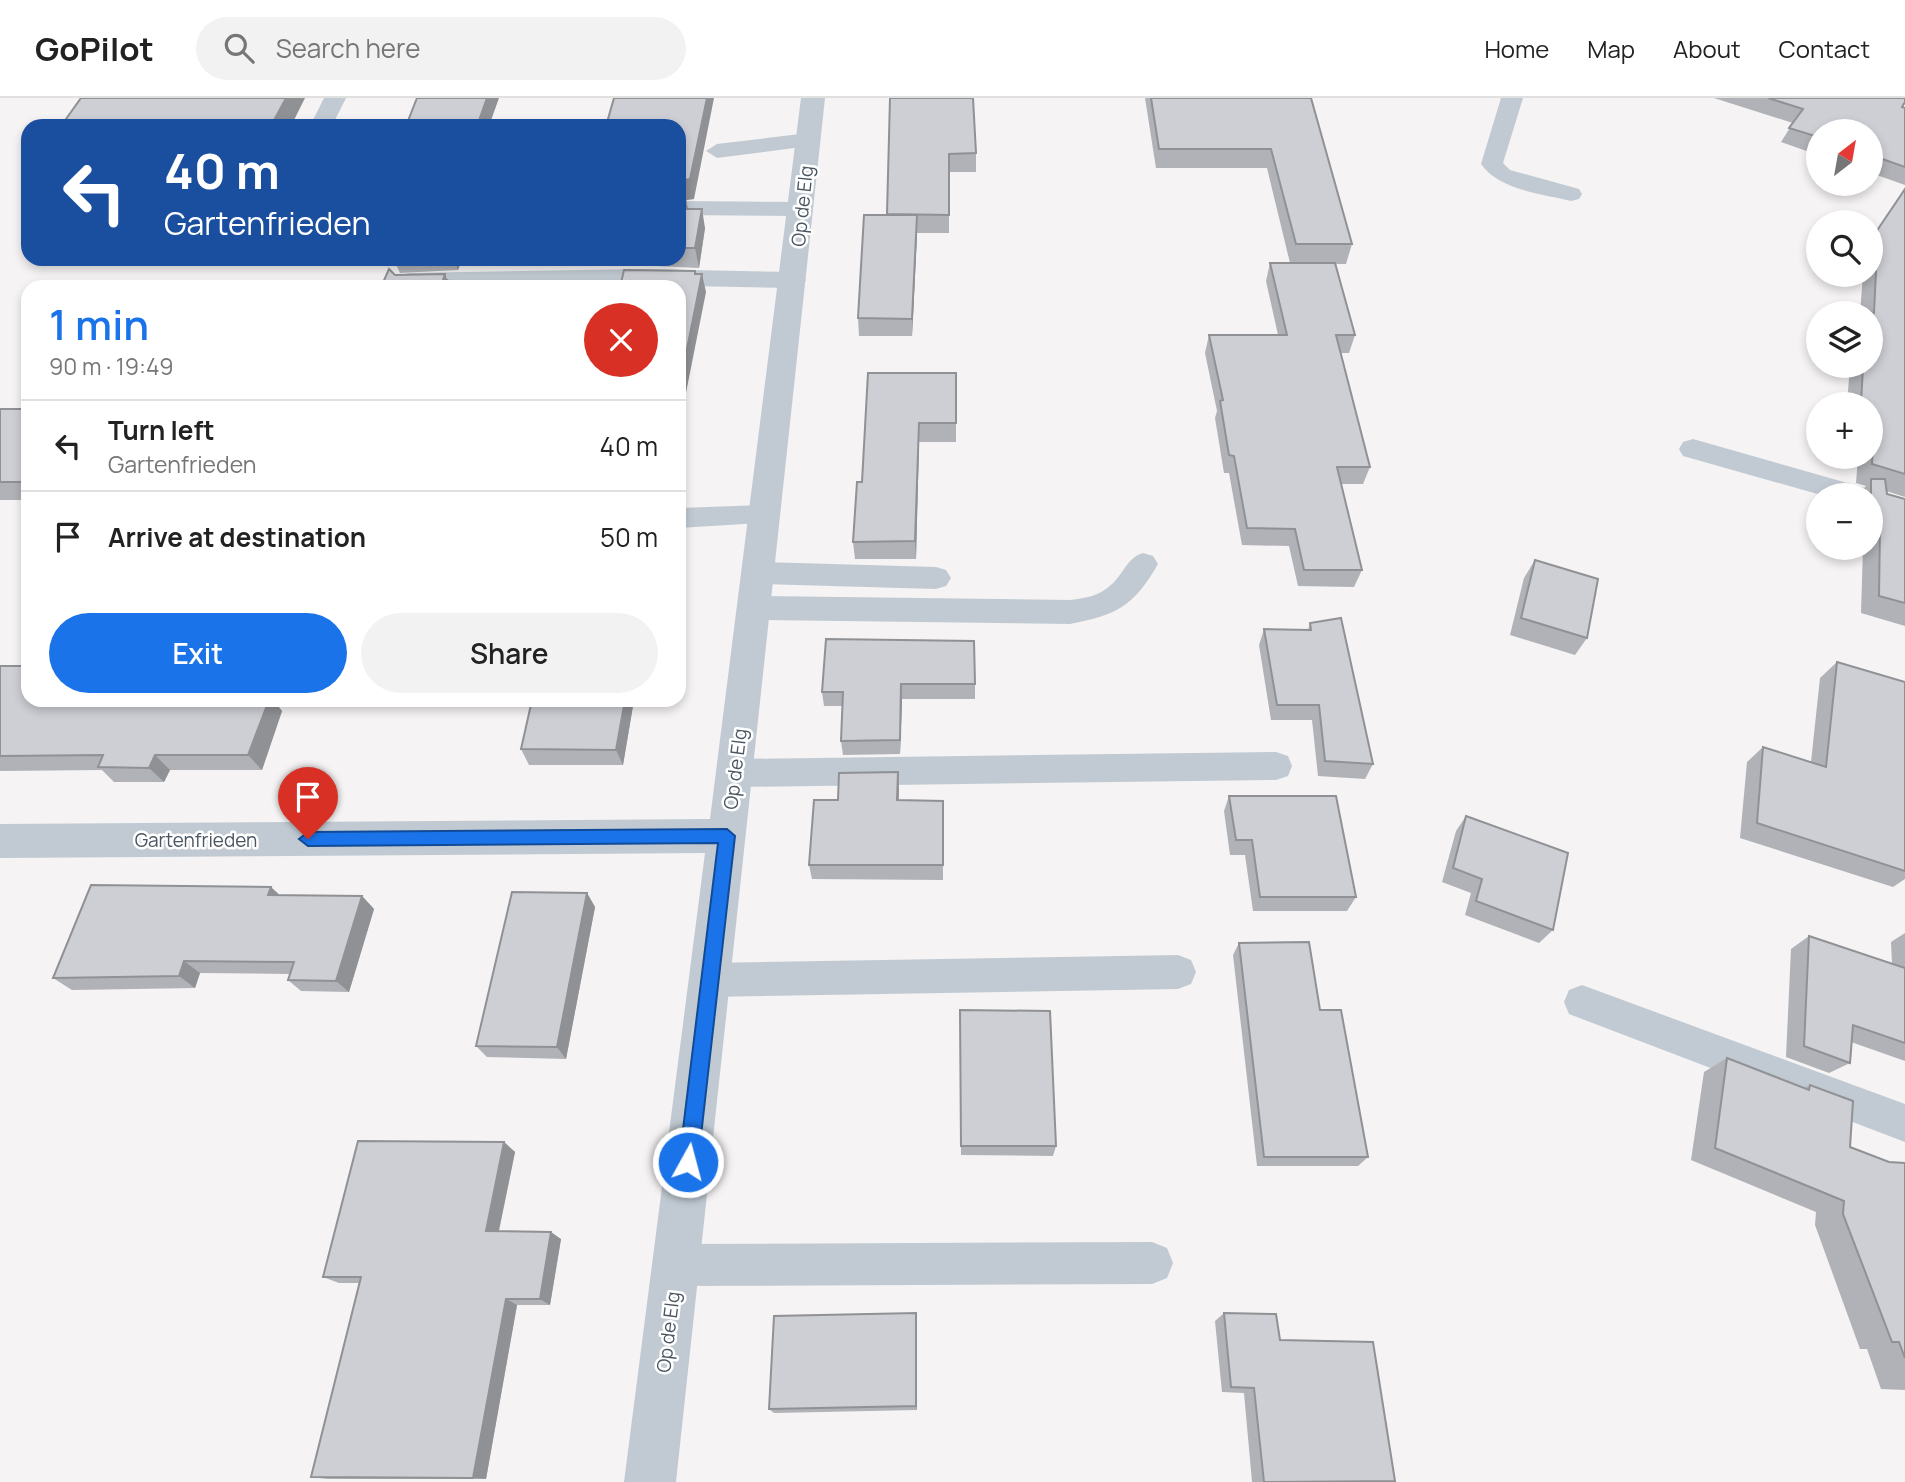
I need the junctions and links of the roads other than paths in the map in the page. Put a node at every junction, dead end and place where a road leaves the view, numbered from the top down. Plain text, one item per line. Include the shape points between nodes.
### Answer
1 (335, 98) edge
2 (813, 98) edge
3 (1512, 98) edge
4 (324, 119) edge
5 (808, 139) junction
6 (717, 151) dead end
7 (1571, 194) dead end
8 (686, 208) edge
9 (801, 209) junction
10 (466, 280) edge
11 (794, 280) junction
12 (1693, 449) dead end
13 (1813, 483) edge
14 (766, 516) junction
15 (686, 518) edge
16 (1143, 564) dead end
17 (936, 578) dead end
18 (757, 591) junction
19 (1276, 766) dead end
20 (735, 773) junction
21 (727, 836) junction
22 (0, 841) edge
23 (1178, 972) dead end
24 (710, 980) junction
25 (1582, 1002) dead end
26 (1905, 1123) edge
27 (1152, 1263) dead end
28 (676, 1265) junction
29 (650, 1482) edge

1 - 4 lane
2 - 5 street, Op de Elg
3 - 7 lane via 1492,164 1502,175
5 - 6 lane
5 - 9 street, Op de Elg
8 - 9 lane
9 - 11 street, Op de Elg
10 - 11 lane
11 - 14 street, Op de Elg
12 - 13 lane
14 - 15 lane
14 - 18 street, Op de Elg
16 - 18 lane via 1128,590 1102,606 1070,612
17 - 18 lane
18 - 20 street, Op de Elg
19 - 20 lane
20 - 21 street, Op de Elg
21 - 22 street, Gartenfrieden
21 - 24 street, Op de Elg
23 - 24 lane
24 - 28 street, Op de Elg
25 - 26 lane
27 - 28 lane
28 - 29 street, Op de Elg

